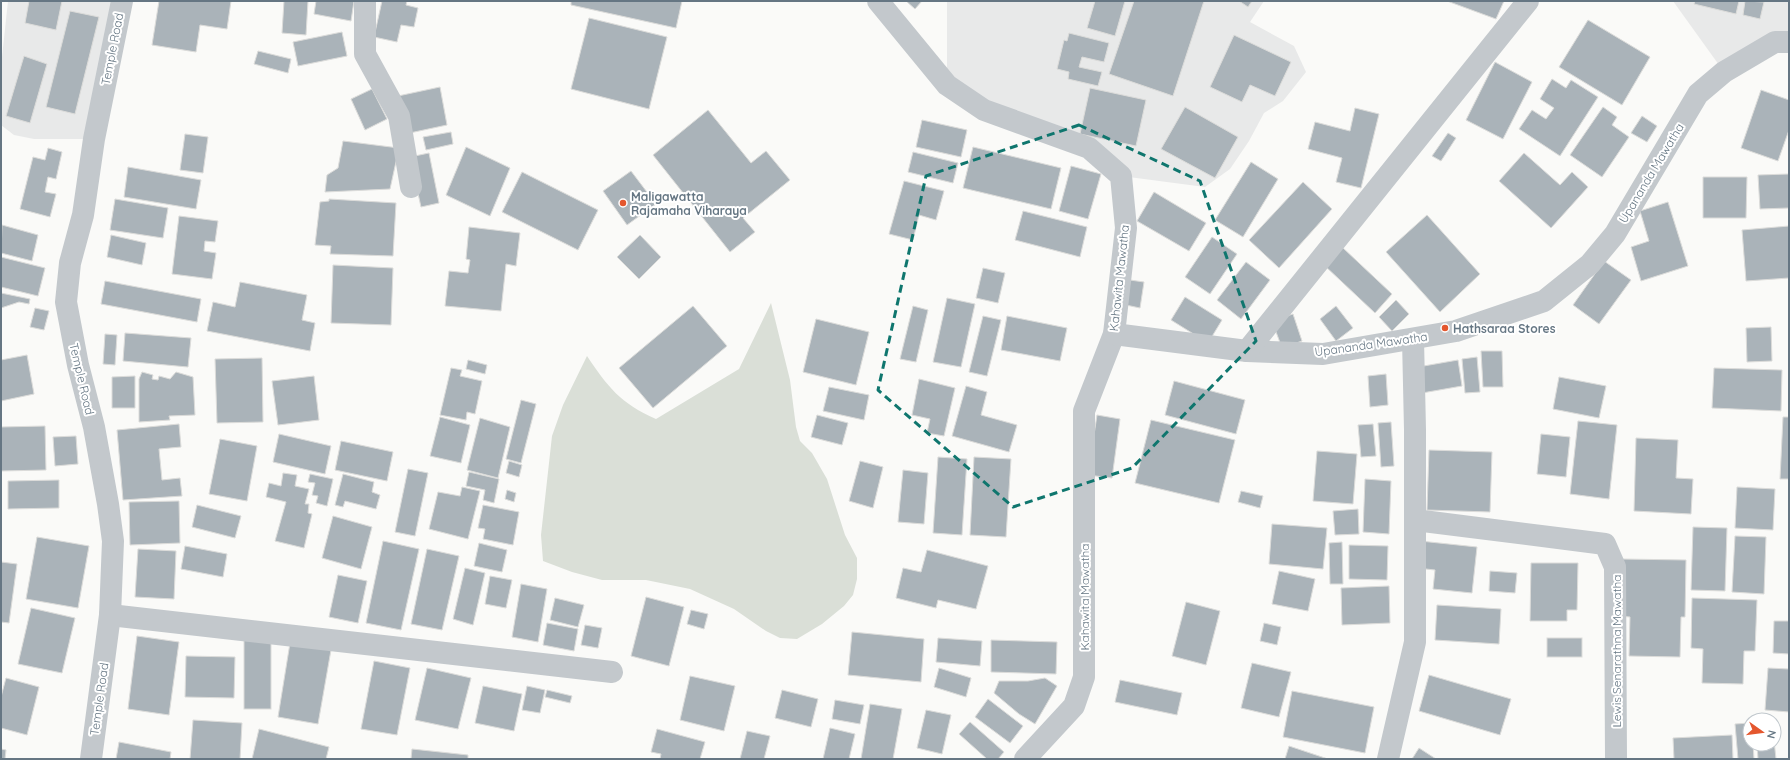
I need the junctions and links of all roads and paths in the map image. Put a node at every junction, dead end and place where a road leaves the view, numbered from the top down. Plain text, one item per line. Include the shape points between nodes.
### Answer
1 (122, 1) edge
2 (365, 1) edge
3 (878, 1) edge
4 (1528, 1) edge
5 (1789, 42) edge
6 (411, 187) dead end
7 (1114, 334) junction
8 (1412, 339) junction
9 (1247, 351) junction
10 (1415, 520) junction
11 (110, 615) junction
12 (612, 672) dead end
13 (91, 759) edge
14 (1025, 759) edge
15 (1388, 759) edge
16 (1616, 759) edge

1 - 11 street, Temple Road via 94,139 83,215 70,262 66,302 108,504 113,541
2 - 6 street via 365,54 399,116
3 - 7 street, Kahawita Mawatha via 947,85 984,110 1089,148 1121,176 1126,228
4 - 9 street
5 - 8 street, Upananda Mawatha via 1775,42 1724,72 1698,94 1615,234 1590,264 1544,302 1456,331
7 - 9 street, Upananda Mawatha
7 - 14 street, Kahawita Mawatha via 1084,411 1084,677 1074,706
8 - 9 street, Upananda Mawatha via 1323,354
8 - 10 street
10 - 15 street via 1415,642
10 - 16 street, Lewis Senarathna Mawatha via 1605,544 1615,567
11 - 12 street
11 - 13 street, Temple Road

